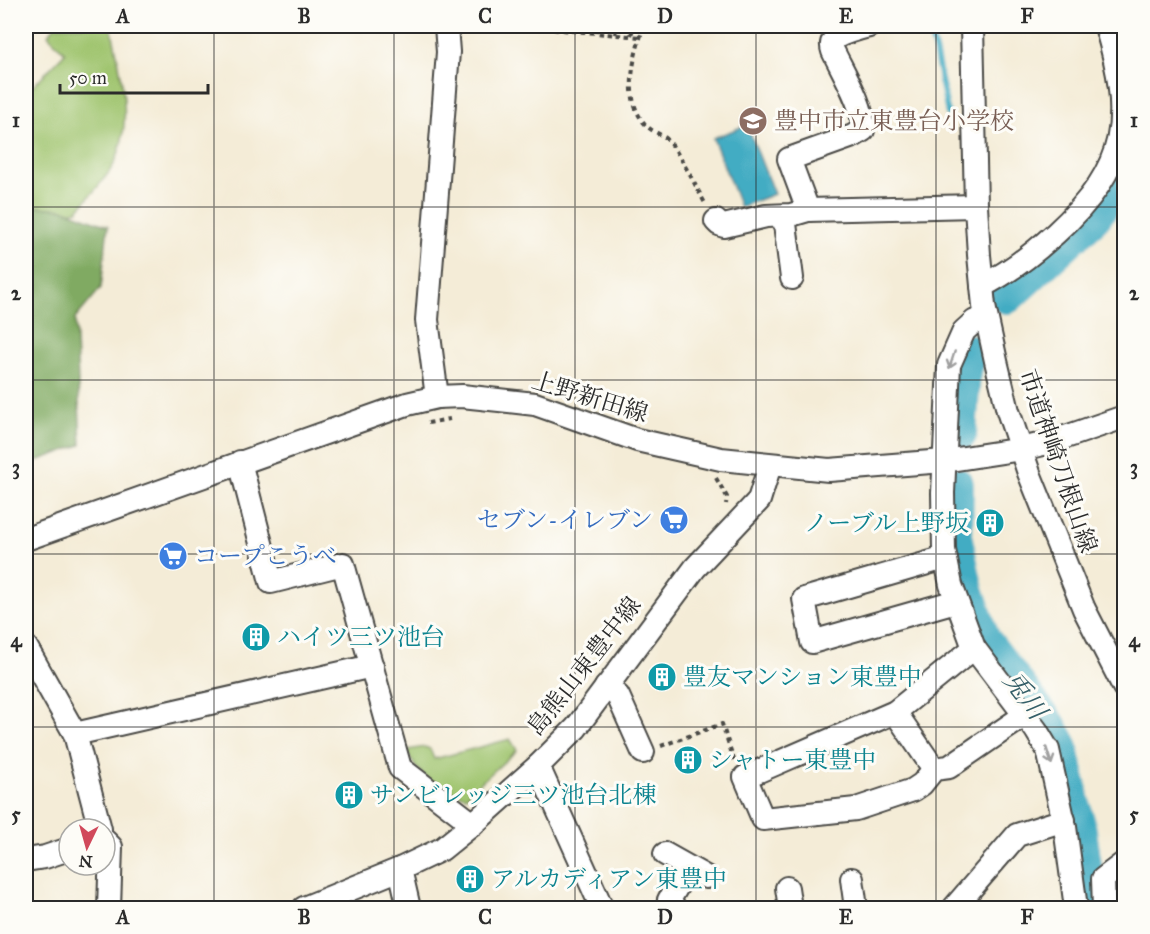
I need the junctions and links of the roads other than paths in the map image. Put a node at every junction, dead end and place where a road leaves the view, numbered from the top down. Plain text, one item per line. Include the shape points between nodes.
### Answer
1 (446, 26) edge
2 (869, 26) edge
3 (972, 26) edge
4 (1106, 26) edge
5 (976, 206) junction
6 (808, 210) junction
7 (784, 216) junction
8 (716, 221) road end
9 (792, 278) dead end
10 (982, 286) junction
11 (986, 318) junction
12 (437, 397) junction
13 (1125, 417) edge
14 (1022, 449) junction
15 (944, 461) junction
16 (240, 462) junction
17 (770, 465) junction
18 (26, 539) edge
19 (945, 558) junction
20 (956, 601) junction
21 (26, 647) edge
22 (974, 648) junction
23 (372, 666) junction
24 (606, 687) junction
25 (1125, 687) edge
26 (895, 712) junction
27 (1025, 715) junction
28 (75, 734) junction
29 (643, 752) road end
30 (538, 766) junction
31 (934, 769) junction
32 (97, 817) edge
33 (1064, 820) junction
34 (473, 824) junction
35 (57, 853) edge
36 (665, 854) dead end
37 (26, 860) edge
38 (1125, 864) edge
39 (400, 869) junction
40 (110, 877) edge
41 (852, 879) dead end
42 (109, 909) edge
43 (304, 909) edge
44 (409, 909) edge
45 (602, 909) edge
46 (674, 909) edge
47 (856, 909) edge
48 (954, 909) edge
49 (1076, 909) edge
50 (1104, 909) edge

1 - 12 street via 448,52 427,320
2 - 6 street via 842,35 832,44 863,119 863,130 789,159
3 - 5 street, 市道神崎刀根山線
4 - 10 street via 1122,106 1118,142 1107,172 1084,206 1042,246 1016,267
5 - 6 street
5 - 10 street, 市道神崎刀根山線
6 - 7 street
7 - 8 street via 724,226
7 - 9 street
10 - 11 street, 市道神崎刀根山線
11 - 14 street, 市道神崎刀根山線 via 1008,411
11 -> 15 street via 967,327 949,365
12 - 16 street, 上野新田線
12 - 17 street, 上野新田線 via 535,404 637,440 721,459
13 - 14 street
14 - 15 street, 上野新田線
14 - 25 street, 市道神崎刀根山線 via 1084,609
15 - 17 street, 上野新田線 via 829,470
15 - 19 street
16 - 18 street, 上野新田線
16 - 23 street via 271,582 343,564
17 - 24 street, 島熊山東豊中線 via 759,500 695,568
19 - 20 street
19 - 20 street via 804,599 812,642
20 - 22 street
21 - 28 street
22 - 26 street
22 - 27 street
23 - 28 street
23 - 34 street via 400,768
24 - 29 street via 618,696
24 - 30 street, 島熊山東豊中線 via 576,728
26 - 31 street
26 - 31 street via 745,777 763,819 856,809 913,790
27 - 31 street via 949,767
27 -> 33 street via 1048,750
28 - 32 street
30 - 34 street, 島熊山東豊中線
30 - 45 street
33 - 48 street via 1017,835
33 - 49 street
34 - 39 street, 島熊山東豊中線 via 442,849
35 - 37 street
36 - 46 street via 697,873 669,900
38 - 50 street via 1103,879
39 - 43 street, 島熊山東豊中線
39 - 44 street
40 - 42 street
41 - 47 street

